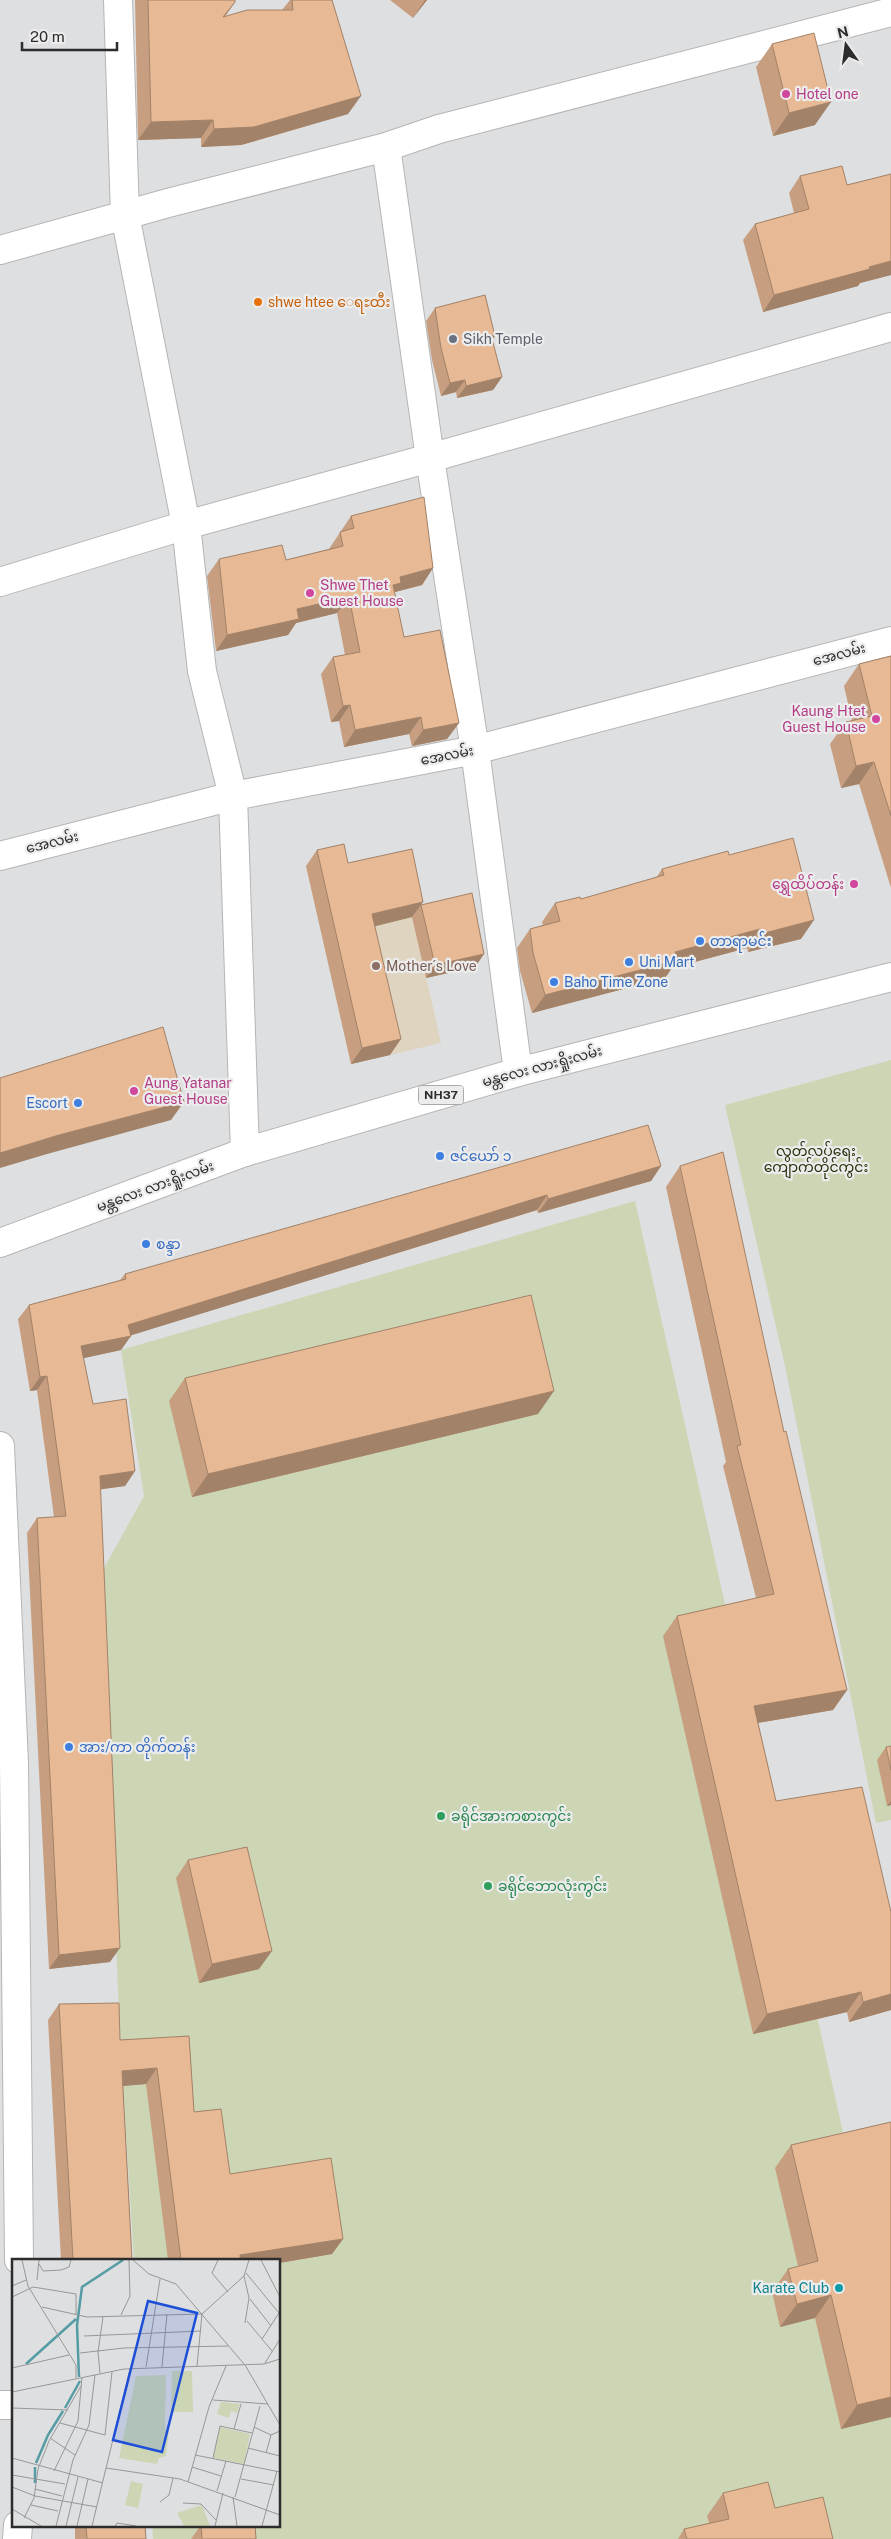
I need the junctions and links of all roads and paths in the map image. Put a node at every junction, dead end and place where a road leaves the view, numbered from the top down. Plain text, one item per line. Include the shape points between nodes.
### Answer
1 (118, 0) edge
2 (891, 12) edge
3 (386, 147) junction
4 (125, 215) junction
5 (0, 250) edge
6 (891, 327) edge
7 (430, 458) junction
8 (186, 525) junction
9 (0, 582) edge
10 (891, 641) edge
11 (475, 750) junction
12 (233, 796) junction
13 (0, 856) edge
14 (891, 977) edge
15 (518, 1072) junction
16 (245, 1152) junction
17 (0, 1243) edge
18 (0, 1446) edge
19 (20, 2259) edge
20 (18, 2526) edge
21 (18, 2539) edge

1 - 4 main road
2 - 3 main road via 439,129
3 - 4 main road
3 - 7 main road
4 - 5 main road
4 - 8 main road
6 - 7 main road
7 - 8 main road
7 - 11 main road
8 - 9 main road
8 - 12 main road via 202,671
10 - 11 main road, အေလမ်း
11 - 12 main road, အေလမ်း
11 - 15 main road
12 - 13 main road, အေလမ်း
12 - 16 main road
14 - 15 main road, မန္တလေး လားရှိုးလမ်း / NH37
15 - 16 main road, မန္တလေး လားရှိုးလမ်း / NH37
16 - 17 main road, မန္တလေး လားရှိုးလမ်း / NH37
18 - 19 main road via 14,1763
20 - 21 main road

